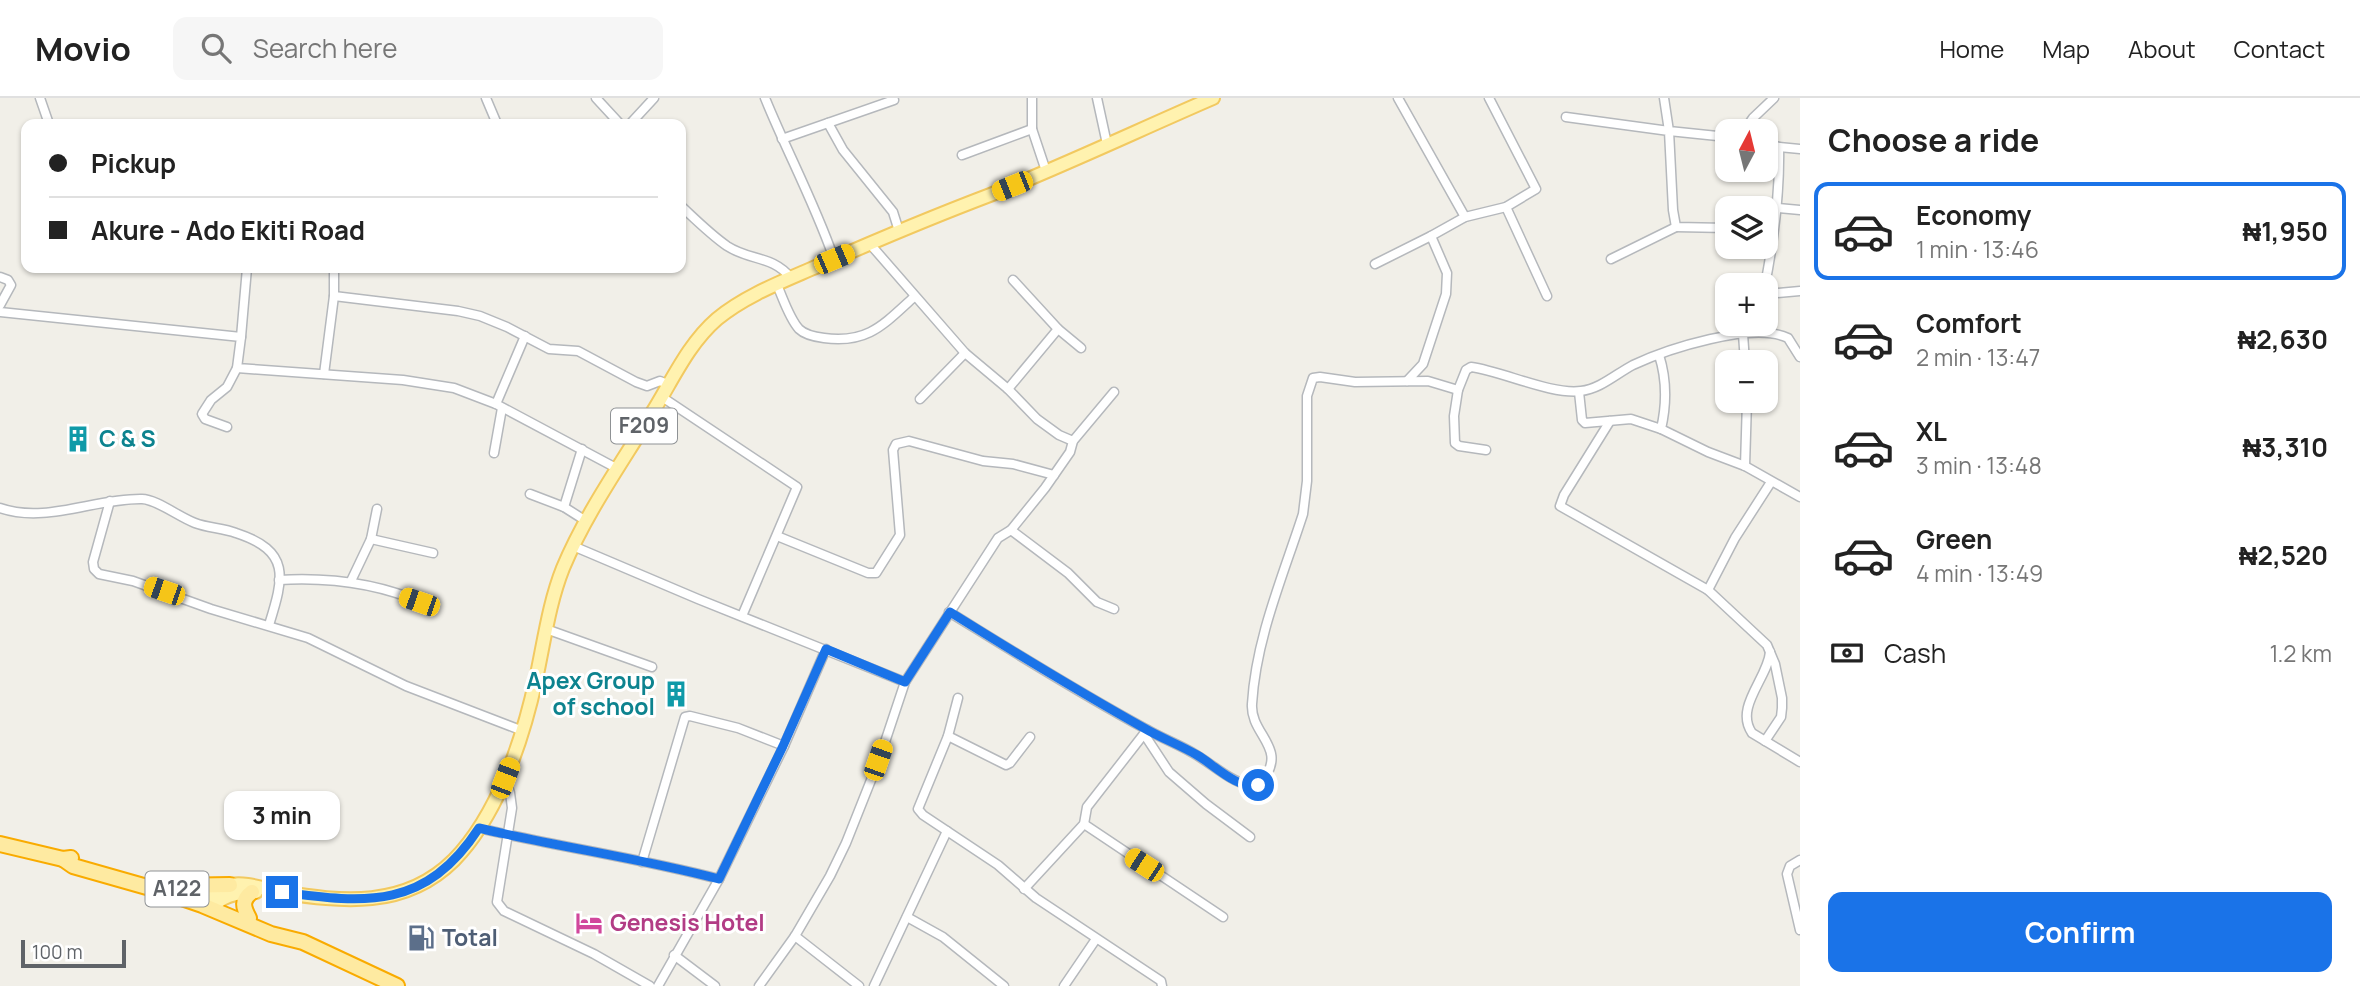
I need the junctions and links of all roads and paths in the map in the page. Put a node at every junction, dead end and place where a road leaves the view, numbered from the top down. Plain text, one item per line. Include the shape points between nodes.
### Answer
1 (40, 98) edge
2 (486, 98) edge
3 (596, 98) edge
4 (654, 98) edge
5 (765, 98) edge
6 (1032, 98) edge
7 (1097, 98) edge
8 (1213, 98) edge
9 (1398, 98) edge
10 (1489, 98) edge
11 (1664, 98) edge
12 (1774, 98) edge
13 (894, 100) edge
14 (1566, 117) dead end
15 (47, 119) edge
16 (495, 119) edge
17 (615, 119) edge
18 (635, 119) edge
19 (1752, 119) edge
20 (828, 123) junction
21 (1032, 129) junction
22 (1669, 131) junction
23 (1715, 136) edge
24 (782, 139) junction
25 (1107, 144) junction
26 (1779, 147) joint
27 (1800, 149) edge
28 (962, 155) dead end
29 (1046, 171) junction
30 (1506, 207) junction
31 (1778, 208) joint
32 (686, 210) edge
33 (1800, 210) edge
34 (1465, 217) junction
35 (1676, 227) junction
36 (1715, 228) edge
37 (899, 232) junction
38 (1431, 236) junction
39 (870, 244) junction
40 (834, 259) junction
41 (1611, 259) dead end
42 (1375, 264) dead end
43 (247, 273) edge
44 (334, 273) edge
45 (0, 277) edge
46 (791, 278) junction
47 (1013, 280) dead end
48 (777, 285) junction
49 (1800, 291) edge
50 (1778, 293) edge
51 (334, 296) junction
52 (1548, 296) dead end
53 (914, 297) junction
54 (0, 305) edge
55 (0, 312) edge
56 (1058, 329) junction
57 (1778, 334) edge
58 (525, 336) junction
59 (1732, 336) edge
60 (241, 337) junction
61 (1081, 348) dead end
62 (965, 353) junction
63 (1659, 355) junction
64 (1800, 357) edge
65 (237, 368) junction
66 (324, 374) junction
67 (1407, 381) junction
68 (670, 385) junction
69 (1008, 389) junction
70 (1458, 390) junction
71 (1114, 391) dead end
72 (1579, 392) junction
73 (662, 397) junction
74 (920, 398) dead end
75 (499, 406) junction
76 (1746, 413) edge
77 (1610, 421) junction
78 (227, 427) dead end
79 (1661, 429) junction
80 (1073, 441) junction
81 (582, 449) junction
82 (1486, 450) dead end
83 (494, 453) dead end
84 (1745, 466) junction
85 (618, 469) junction
86 (1054, 475) junction
87 (1771, 482) junction
88 (530, 494) dead end
89 (1800, 497) edge
90 (110, 501) junction
91 (564, 507) junction
92 (0, 508) edge
93 (377, 509) dead end
94 (586, 521) junction
95 (1011, 530) junction
96 (777, 536) junction
97 (371, 540) junction
98 (573, 546) junction
99 (433, 553) dead end
100 (279, 580) junction
101 (351, 581) junction
102 (1707, 590) junction
103 (425, 604) dead end
104 (1114, 609) dead end
105 (950, 612) junction
106 (742, 616) junction
107 (269, 625) junction
108 (546, 629) junction
109 (826, 649) junction
110 (1770, 649) junction
111 (652, 667) dead end
112 (905, 682) junction
113 (958, 698) dead end
114 (523, 731) junction
115 (1146, 732) junction
116 (948, 736) junction
117 (1030, 737) dead end
118 (1765, 741) junction
119 (783, 746) junction
120 (1800, 762) edge
121 (505, 778) junction
122 (1083, 824) junction
123 (479, 828) junction
124 (947, 831) junction
125 (508, 835) junction
126 (1250, 837) dead end
127 (0, 844) edge
128 (64, 859) junction
129 (1800, 860) edge
130 (642, 862) junction
131 (719, 879) junction
132 (230, 885) junction
133 (171, 886) junction
134 (1024, 889) junction
135 (270, 890) junction
136 (252, 892) junction
137 (209, 904) junction
138 (907, 917) junction
139 (1223, 917) dead end
140 (249, 918) junction
141 (1800, 930) edge
142 (284, 936) junction
143 (795, 936) junction
144 (1096, 939) junction
145 (674, 955) junction
146 (397, 986) edge
147 (650, 986) edge
148 (658, 986) edge
149 (715, 986) edge
150 (759, 986) edge
151 (859, 986) edge
152 (874, 986) edge
153 (1004, 986) edge
154 (1064, 986) edge
155 (1162, 986) edge

1 - 15 street
2 - 16 street
3 - 17 street
4 - 18 street
5 - 24 street
6 - 21 street
7 - 25 street
8 - 25 main road, F209
9 - 34 street
10 - 30 street via 1536,186 1534,192
11 - 22 street
12 - 19 street
13 - 20 street
14 - 22 street
20 - 24 street
20 - 37 street via 843,150 893,212
21 - 28 street
21 - 29 street
22 - 23 street
22 - 35 street
24 - 40 street
25 - 29 main road, F209
26 - 27 street
26 - 31 street
29 - 37 main road, F209
30 - 34 street
30 - 52 street
31 - 33 street
32 - 46 street via 728,247 767,259
34 - 38 street
35 - 36 street
35 - 41 street
37 - 39 main road, F209
38 - 42 street
38 - 67 street via 1448,282 1423,364
39 - 40 main road, F209
39 - 53 street
40 - 46 main road, F209
43 - 60 street
44 - 51 street
45 - 54 street via 11,285
46 - 48 main road, F209
47 - 56 street
48 - 53 street via 797,327 806,334 835,339 850,340 881,327
48 - 68 main road, F209 via 716,320 692,347
49 - 50 street
51 - 58 street via 458,311
51 - 66 street
53 - 62 street
55 - 60 street
56 - 61 street
56 - 69 street
57 - 64 street via 1788,338
58 - 68 street via 549,349 578,351 644,385 660,381
58 - 75 street
59 - 63 street via 1687,344
60 - 65 street
62 - 69 street
62 - 74 street
63 - 72 street
63 - 79 street via 1666,400
65 - 66 street
65 - 78 street via 227,387 202,414
66 - 75 street via 434,384
67 - 70 street via 1428,381
67 - 115 street via 1320,377 1309,385 1306,499 1264,635 1253,696 1252,716 1272,750 1263,780 1252,786 1242,783 1196,754
68 - 73 main road, F209
69 - 80 street via 1037,419
70 - 72 street via 1471,367
70 - 82 street via 1455,443
71 - 80 street
72 - 77 street via 1583,422
73 - 85 main road, F209
73 - 96 street via 797,486
75 - 81 street
75 - 83 street
76 - 84 street
77 - 79 street via 1631,419
77 - 102 street via 1560,506
79 - 84 street
80 - 86 street
81 - 85 street
81 - 91 street
84 - 87 street
85 - 94 main road, F209
86 - 95 street
86 - 96 street via 902,442 893,450 900,535 876,573
87 - 89 street
87 - 102 street
88 - 91 street
90 - 92 street via 44,513
90 - 100 street via 153,500 176,515 250,539 276,555
90 - 107 street via 93,562 99,574
91 - 94 street
93 - 97 street
94 - 98 main road, F209
95 - 104 street via 1068,573 1097,602
95 - 105 street via 999,538
96 - 106 street
97 - 99 street
97 - 101 street
98 - 106 street
98 - 108 main road, F209
100 - 101 street
100 - 107 street
101 - 103 street
102 - 110 street
105 - 112 street
105 - 115 street
106 - 109 street
107 - 114 street via 326,646 406,686
108 - 111 street
108 - 114 main road, F209
109 - 112 street
109 - 119 street
110 - 118 street via 1783,698 1777,724
110 - 118 street via 1747,717 1752,733
112 - 143 street via 846,843
113 - 116 street
114 - 121 main road, F209
115 - 122 street via 1087,807
115 - 126 street via 1169,772
116 - 117 street via 1006,765
116 - 124 street via 918,809
118 - 120 street
119 - 130 street via 738,728 685,717
119 - 131 street
121 - 123 main road, F209
121 - 125 street via 512,808
122 - 134 street
122 - 139 street
123 - 125 street
123 - 135 main road, F209 via 437,874 393,895 350,900
124 - 134 street via 998,865
124 - 138 street
125 - 130 street
125 - 147 street via 497,902 505,911
127 - 128 highway, A122
128 - 133 highway, A122 via 87,860
128 - 137 highway, A122 via 73,866
129 - 141 street via 1787,874
130 - 131 street
131 - 145 street
132 - 133 highway
132 - 135 main road, F209
132 - 137 main road via 219,889
133 - 137 highway, A122
134 - 144 street
135 - 136 main road, F209
136 - 137 main road, F209
136 - 140 highway via 243,904
137 - 140 highway, A122
137 - 142 highway, A122
138 - 152 street
138 - 153 street via 943,937
140 - 142 highway, A122
142 - 146 highway, A122
143 - 150 street
143 - 151 street
144 - 154 street
144 - 155 street
145 - 148 street
145 - 149 street

